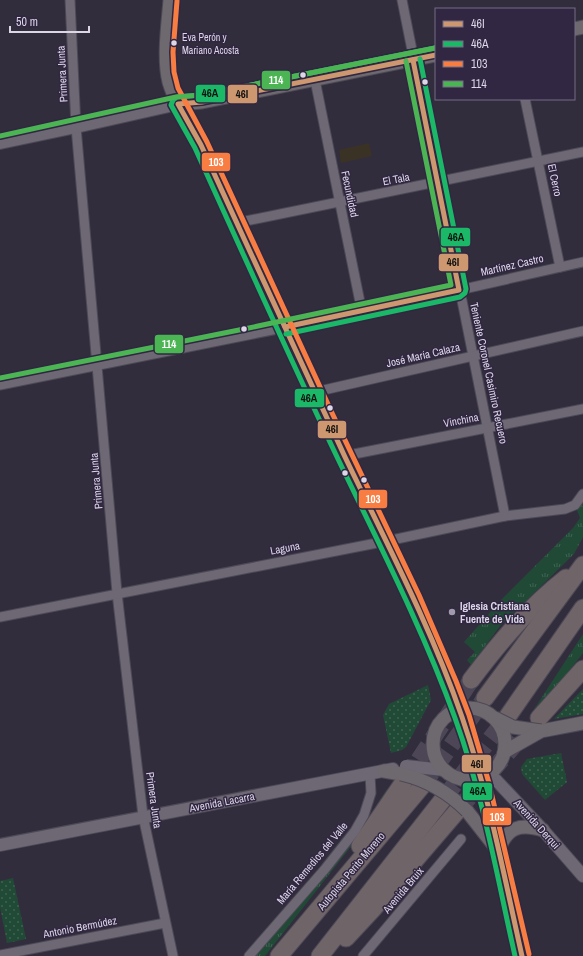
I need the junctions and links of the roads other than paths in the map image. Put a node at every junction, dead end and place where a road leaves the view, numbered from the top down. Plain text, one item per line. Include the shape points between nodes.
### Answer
1 (70, 0) edge
2 (170, 0) edge
3 (402, 0) edge
4 (435, 55) edge
5 (413, 60) junction
6 (315, 80) junction
7 (525, 100) edge
8 (178, 104) junction
9 (76, 127) junction
10 (0, 143) edge
11 (583, 152) edge
12 (539, 161) junction
13 (438, 183) junction
14 (339, 202) junction
15 (236, 223) junction
16 (583, 262) edge
17 (560, 267) junction
18 (459, 290) junction
19 (362, 312) junction
20 (285, 327) junction
21 (583, 331) edge
22 (473, 356) junction
23 (98, 366) junction
24 (0, 385) edge
25 (315, 392) junction
26 (583, 409) edge
27 (488, 428) junction
28 (344, 456) junction
29 (583, 494) edge
30 (505, 516) junction
31 (387, 541) junction
32 (583, 565) edge
33 (118, 593) junction
34 (583, 608) edge
35 (0, 617) edge
36 (583, 669) edge
37 (583, 675) edge
38 (471, 680) tunnel mouth
39 (564, 691) junction
40 (485, 698) tunnel mouth
41 (459, 709) junction
42 (501, 717) junction
43 (583, 723) edge
44 (540, 724) junction
45 (504, 752) junction
46 (444, 770) junction
47 (384, 771) joint
48 (370, 774) junction
49 (403, 775) junction
50 (489, 777) junction
51 (422, 786) tunnel mouth
52 (444, 798) tunnel mouth
53 (462, 811) junction
54 (143, 816) junction
55 (543, 830) junction
56 (461, 839) dead end
57 (0, 845) edge
58 (498, 851) junction
59 (583, 876) edge
60 (314, 915) junction
61 (165, 922) junction
62 (0, 955) edge
63 (173, 956) edge
64 (248, 956) edge
65 (279, 956) edge
66 (320, 956) edge
67 (330, 956) edge
68 (363, 956) edge
69 (522, 956) edge

1 - 9 street, Primera Junta
2 - 8 main road via 166,47 169,82
3 - 5 street, Teniente Coronel Casimiro Recuero
4 - 5 main road
5 - 6 main road
5 - 13 street, Teniente Coronel Casimiro Recuero
6 - 8 main road via 202,102
6 - 14 street, Fecundidad
7 - 12 street, El Cerro
8 - 9 street
8 - 15 main road via 201,146
9 - 10 street
9 - 23 street, Primera Junta
11 - 12 street, El Tala
12 - 13 street, El Tala
12 - 17 street, El Cerro
13 - 14 street, El Tala
13 - 18 street, Teniente Coronel Casimiro Recuero
14 - 15 street, El Tala
14 - 19 street, Fecundidad
15 - 20 main road
16 - 17 street, Martínez Castro
17 - 18 street, Martínez Castro
18 - 19 street, Martínez Castro
18 - 22 street, Teniente Coronel Casimiro Recuero
19 - 20 street, Martínez Castro
20 - 23 street, Martínez Castro
20 - 25 main road
21 - 22 street, José María Calaza
22 - 25 street, José María Calaza
22 - 27 street, Teniente Coronel Casimiro Recuero
23 - 24 street, Martínez Castro
23 - 33 street, Primera Junta
25 - 28 main road
26 - 27 street, Vinchina
27 - 28 street, Vinchina
27 - 30 street, Teniente Coronel Casimiro Recuero
28 - 31 main road
29 - 30 street, Laguna via 575,505 565,509
30 - 31 street, Laguna
31 - 33 street, Laguna
31 - 41 main road, bridge
32 - 38 highway via 551,590 512,628
32 - 40 highway
33 - 35 street, Laguna
33 - 54 street, Primera Junta
34 - 42 highway
36 - 39 highway
37 - 39 highway
39 - 44 highway
41 - 42 main road, bridge via 476,708
41 - 46 main road, bridge via 444,719 434,737 434,754
41 - 50 main road, bridge
42 - 44 main road, bridge via 513,727
42 - 45 main road, bridge
43 - 44 main road
44 - 45 main road, bridge
45 - 50 main road, bridge
46 - 49 street, bridge
46 - 50 main road, bridge via 462,779
47 - 48 street, Avenida Lacarra
47 - 49 main road
48 - 54 street, Avenida Lacarra
48 - 64 street, María Remedios del Valle via 371,793 364,815 355,831
49 - 53 main road, bridge via 439,788 458,802
49 - 60 highway
50 - 55 street, Avenida Derqui
50 - 58 main road, bridge via 485,792
51 - 60 highway, Autopista Perito Moreno
52 - 66 highway
53 - 58 main road
53 - 67 highway
54 - 57 street, Avenida Lacarra
54 - 61 street, Primera Junta
55 - 58 main road via 525,826 514,829 504,837
55 - 59 street, Avenida Derqui
56 - 68 street, Avenida Bruix
58 - 69 main road
60 - 65 highway, Autopista Perito Moreno
61 - 62 street, Antonio Bermúdez
61 - 63 street, Primera Junta

